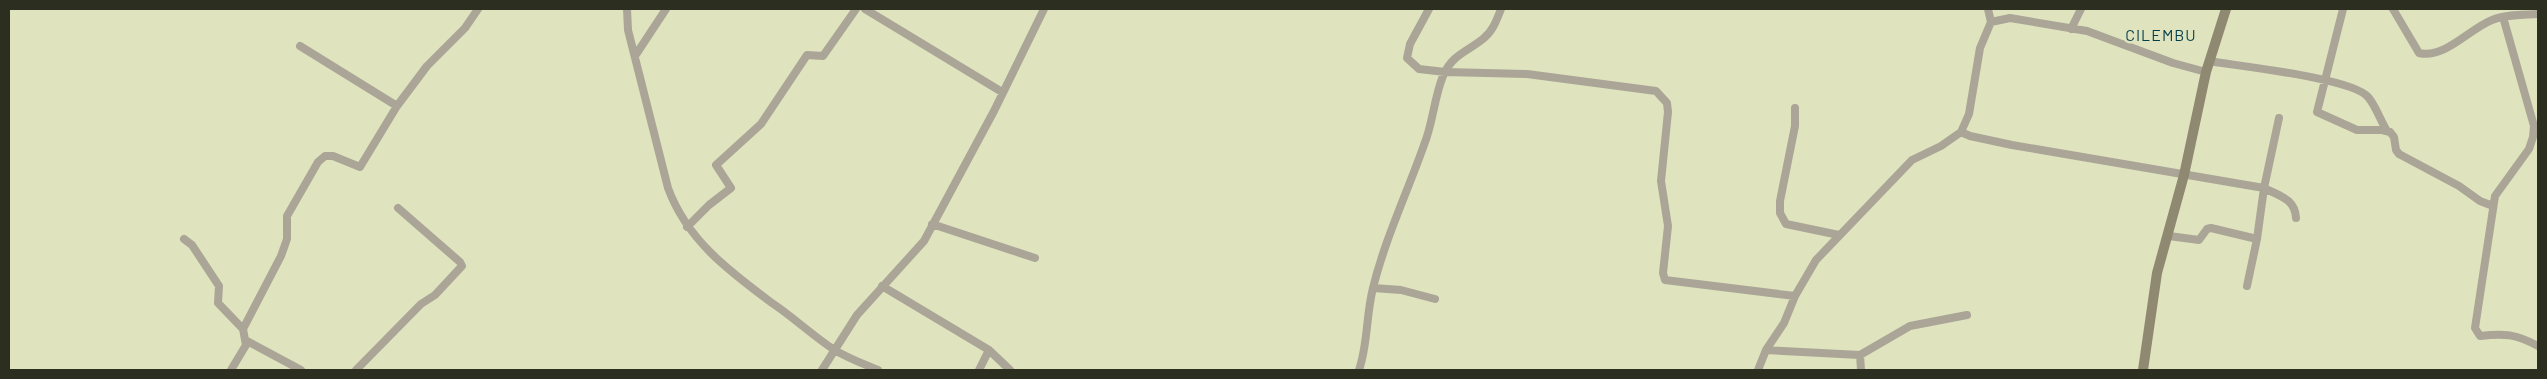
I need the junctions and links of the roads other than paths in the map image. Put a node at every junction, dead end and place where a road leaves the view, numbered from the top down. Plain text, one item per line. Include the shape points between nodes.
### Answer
1 (478, 9) edge
2 (627, 9) edge
3 (666, 9) edge
4 (856, 9) edge
5 (865, 9) edge
6 (1044, 9) edge
7 (1429, 9) edge
8 (1501, 9) edge
9 (1988, 9) edge
10 (2081, 9) edge
11 (2226, 9) edge
12 (2343, 9) edge
13 (2392, 9) edge
14 (2538, 14) edge
15 (2503, 17) junction
16 (1991, 22) junction
17 (2071, 28) junction
18 (300, 46) dead end
19 (636, 56) junction
20 (2209, 61) junction
21 (1445, 72) junction
22 (2206, 72) junction
23 (2324, 80) junction
24 (1002, 92) junction
25 (397, 106) junction
26 (1795, 108) dead end
27 (2280, 118) dead end
28 (2536, 125) edge
29 (2387, 131) junction
30 (1961, 132) junction
31 (2184, 176) junction
32 (2264, 188) junction
33 (2492, 206) junction
34 (398, 208) dead end
35 (2296, 218) dead end
36 (932, 224) junction
37 (687, 227) junction
38 (1839, 234) junction
39 (2169, 236) junction
40 (184, 239) dead end
41 (2257, 239) junction
42 (1035, 258) dead end
43 (882, 286) junction
44 (2247, 286) dead end
45 (1372, 288) junction
46 (1795, 296) junction
47 (1435, 299) dead end
48 (1967, 315) dead end
49 (243, 329) junction
50 (247, 341) junction
51 (2538, 346) edge
52 (834, 350) junction
53 (989, 350) junction
54 (1766, 350) junction
55 (1860, 355) junction
56 (231, 370) edge
57 (302, 370) edge
58 (356, 370) edge
59 (822, 370) edge
60 (878, 370) edge
61 (979, 370) edge
62 (1010, 370) edge
63 (1359, 370) edge
64 (1758, 370) edge
65 (1861, 370) edge
66 (2143, 370) edge

1 - 25 street via 427,66
2 - 19 street via 628,30
3 - 19 street
4 - 37 street via 823,56 807,55 761,124 716,165 731,188
5 - 24 street
6 - 24 street
7 - 21 street via 1410,44 1407,58 1420,69
8 - 21 street via 1489,33 1464,50
9 - 16 street
10 - 17 street
11 - 20 street
12 - 23 street
13 - 15 street via 2419,53 2423,54 2439,51 2487,22
14 - 15 street
15 - 28 street
16 - 17 street via 2010,18
16 - 30 street via 1980,48 1969,114
17 - 22 street via 2097,33 2173,63
18 - 25 street
19 - 37 street via 668,188
20 - 22 street
20 - 23 street
21 - 45 street via 1424,146
21 - 46 street via 1506,72 1656,91 1667,103 1668,112 1661,181 1668,226 1665,280
22 - 31 street
23 - 29 street via 2362,91 2369,97
23 - 29 street via 2317,112 2357,130
24 - 36 street
25 - 49 street via 360,168 333,156 325,156 318,162 287,216 287,239 281,256
26 - 38 street via 1795,126 1780,201 1782,221
27 - 32 street
28 - 33 street via 2528,149 2500,186
29 - 33 street via 2394,136 2399,154
30 - 31 street via 2012,145
30 - 38 street via 1912,160
31 - 32 street
31 - 39 street
32 - 35 street via 2292,203 2296,208
32 - 41 street
33 - 51 street via 2475,328 2480,336 2510,334
34 - 58 street via 462,266
36 - 42 street
36 - 43 street via 919,247
37 - 52 street via 710,253 749,287
38 - 46 street via 1816,260
39 - 41 street via 2198,240 2211,228
39 - 66 street via 2156,282
40 - 49 street via 192,245 219,286 218,303
41 - 44 street
43 - 52 street via 857,314
43 - 53 street
45 - 47 street via 1401,290
45 - 63 street
46 - 54 street via 1784,323
48 - 55 street via 1910,326
49 - 50 street
50 - 56 street
50 - 57 street
52 - 59 street
52 - 60 street
53 - 61 street
53 - 62 street
54 - 55 street
54 - 64 street
55 - 65 street

